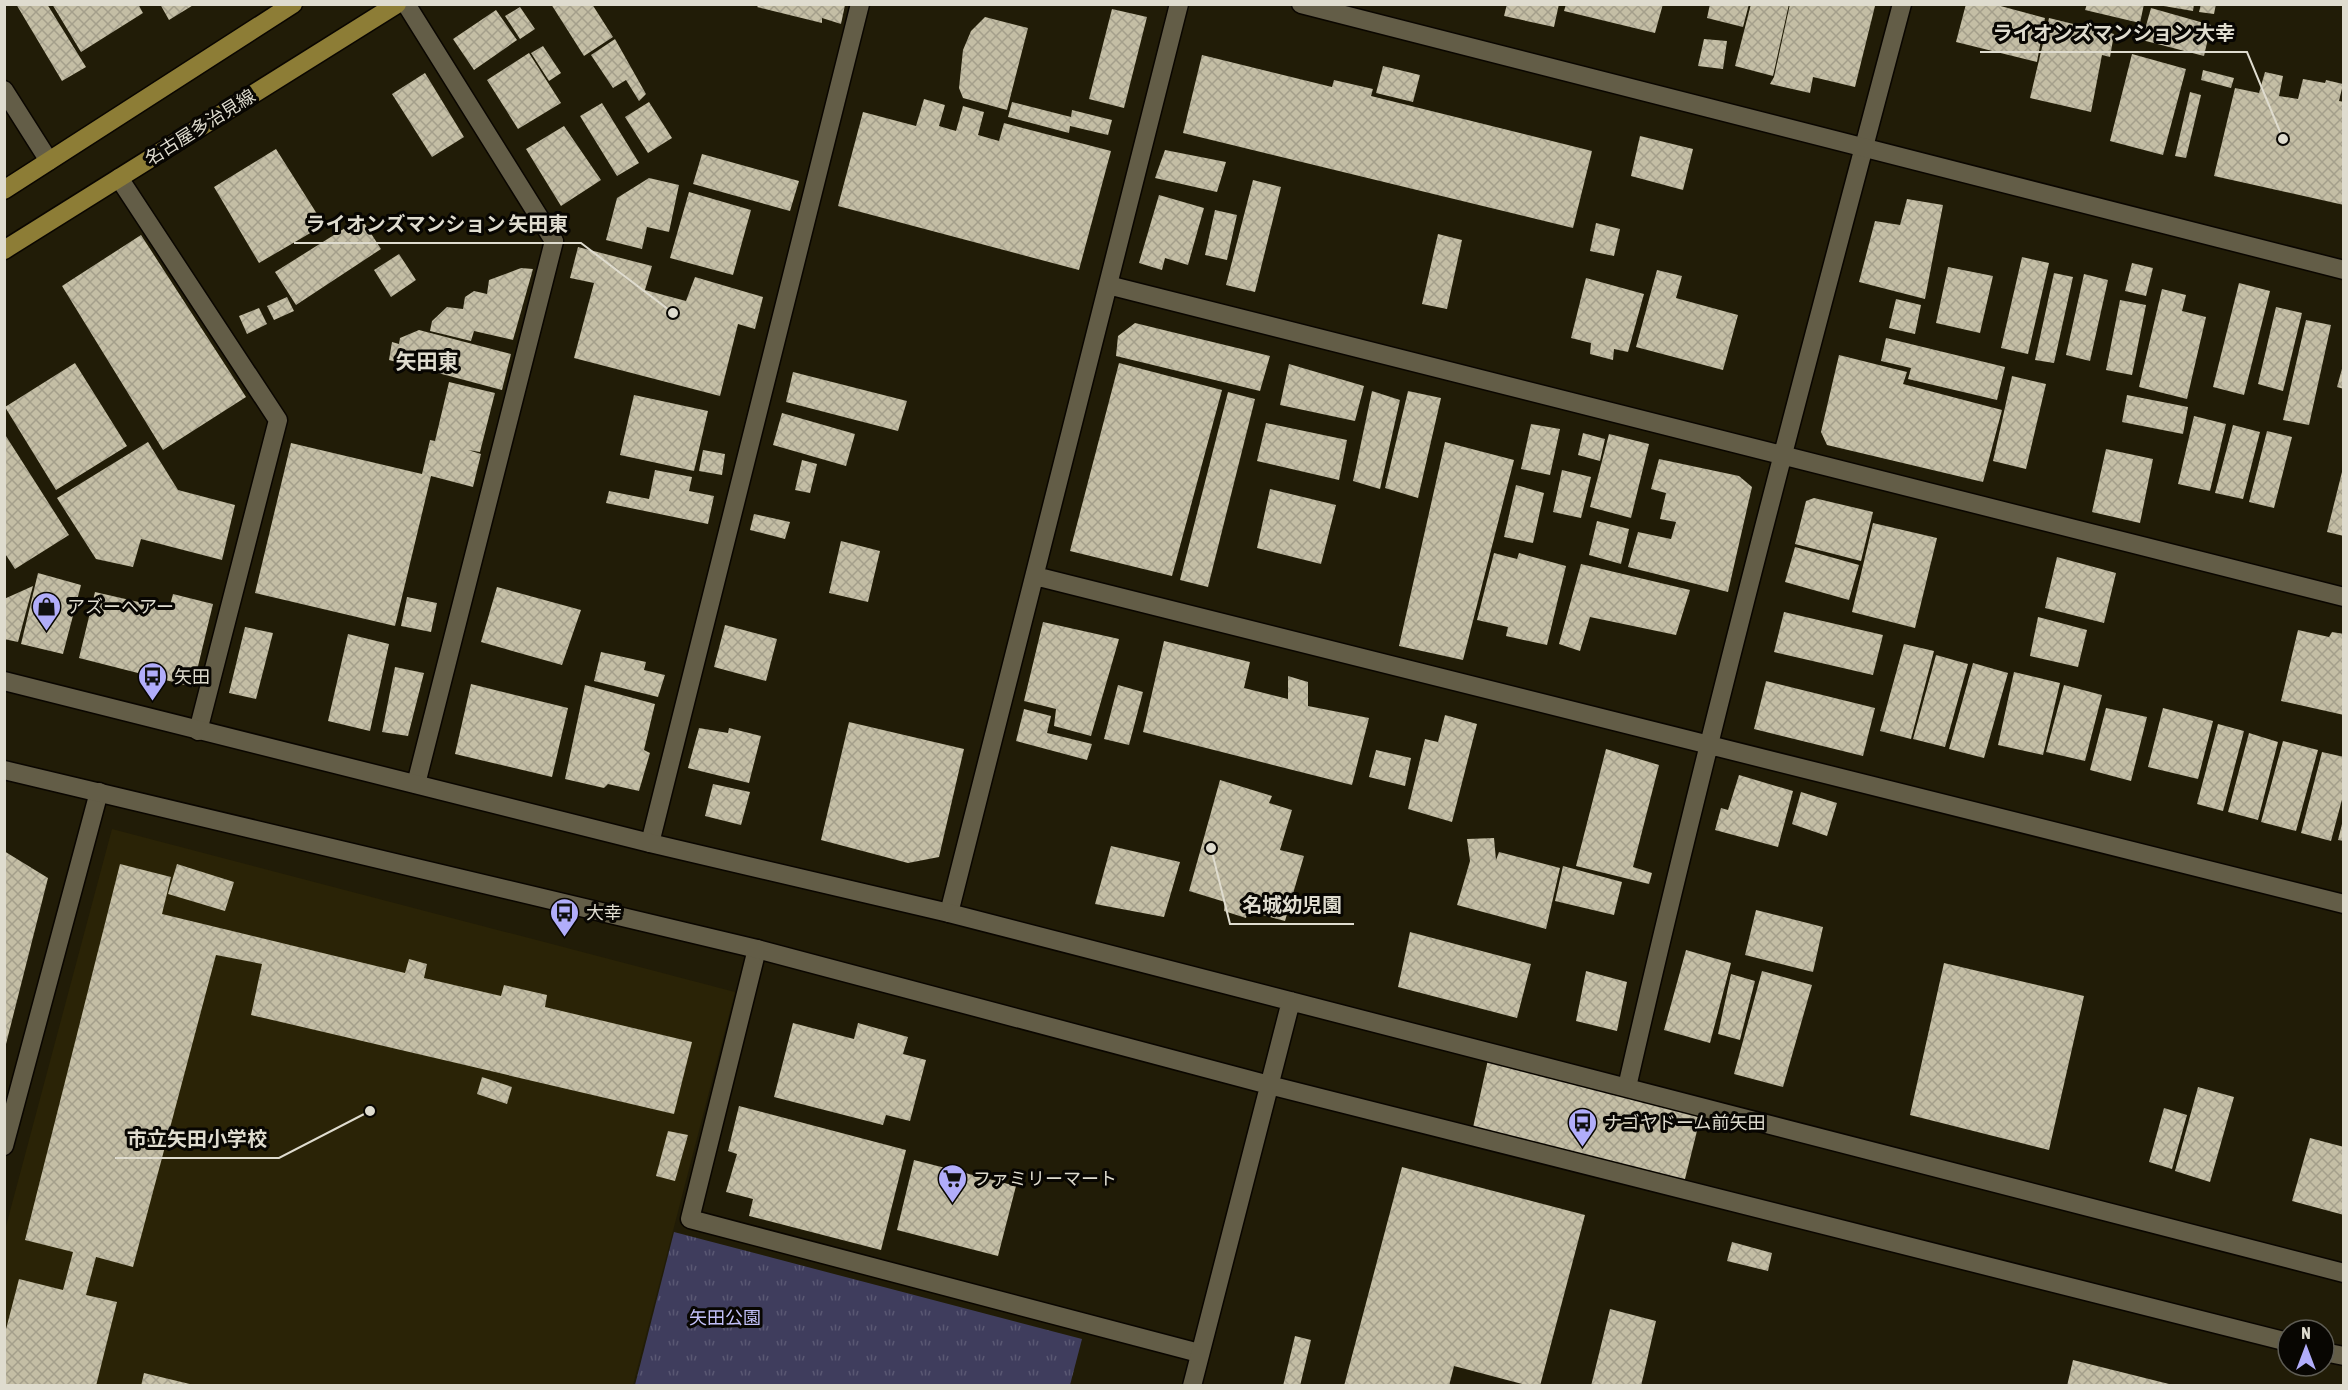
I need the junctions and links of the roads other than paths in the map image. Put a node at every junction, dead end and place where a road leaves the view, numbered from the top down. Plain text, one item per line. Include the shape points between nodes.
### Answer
1 (293, 4) edge
2 (397, 4) edge
3 (406, 4) edge
4 (860, 4) edge
5 (1179, 4) edge
6 (1301, 4) edge
7 (1902, 4) edge
8 (4, 90) edge
9 (1864, 148) junction
10 (49, 161) junction
11 (119, 178) junction
12 (4, 190) edge
13 (4, 250) edge
14 (2343, 270) edge
15 (1108, 285) junction
16 (1783, 454) junction
17 (1035, 576) junction
18 (2343, 597) edge
19 (4, 681) edge
20 (198, 731) junction
21 (1710, 744) junction
22 (4, 770) edge
23 (416, 784) junction
24 (99, 792) junction
25 (650, 843) junction
26 (2343, 904) edge
27 (949, 913) junction
28 (757, 949) junction
29 (1291, 1001) junction
30 (1269, 1085) junction
31 (1627, 1087) junction
32 (4, 1146) edge
33 (2343, 1273) edge
34 (2276, 1339) edge
35 (1199, 1353) junction
36 (1192, 1386) edge

1 - 10 main road
2 - 11 main road, 名古屋多治見線
3 - 23 street via 555,241
4 - 25 street
5 - 15 street
6 - 9 street
7 - 9 street
8 - 10 street
9 - 14 street
9 - 16 street
10 - 12 main road
11 - 13 main road, 名古屋多治見線
11 - 20 street via 278,420
15 - 16 street
15 - 17 street
16 - 18 street
16 - 21 street
17 - 21 street
17 - 27 street
19 - 20 street
20 - 23 street
21 - 26 street
21 - 31 street
22 - 24 street
23 - 25 street
24 - 28 street
24 - 32 street
25 - 27 street
27 - 29 street
28 - 30 street
28 - 35 street via 690,1219
29 - 30 street
29 - 31 street
30 - 34 street
30 - 35 street
31 - 33 street
35 - 36 street

